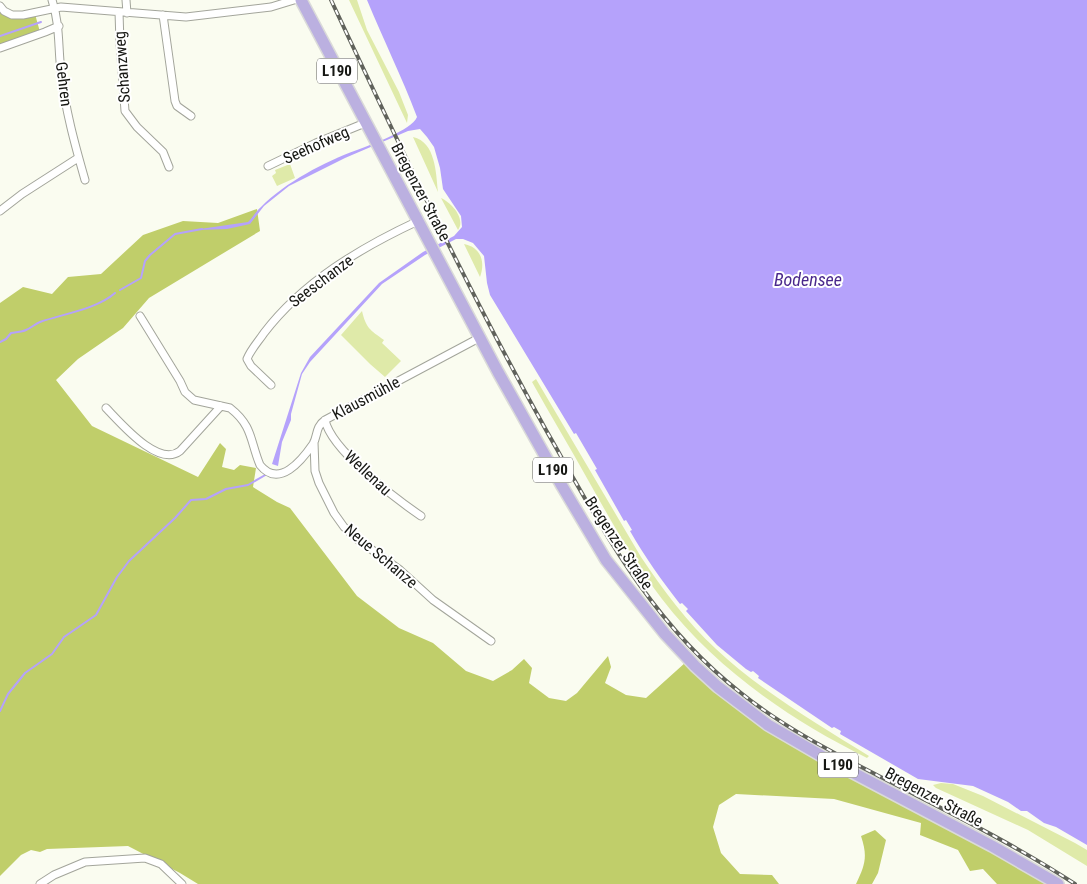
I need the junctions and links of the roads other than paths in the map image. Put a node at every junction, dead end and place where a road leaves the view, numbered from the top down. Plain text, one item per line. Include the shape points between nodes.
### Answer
1 (52, 0) edge
2 (126, 0) edge
3 (294, 0) edge
4 (301, 0) edge
5 (0, 6) edge
6 (54, 8) junction
7 (123, 12) junction
8 (163, 15) junction
9 (59, 26) junction
10 (0, 48) edge
11 (191, 116) dead end
12 (365, 123) junction
13 (78, 158) junction
14 (268, 166) dead end
15 (169, 167) dead end
16 (86, 180) dead end
17 (0, 211) edge
18 (418, 221) junction
19 (140, 316) dead end
20 (479, 338) junction
21 (271, 385) dead end
22 (221, 406) junction
23 (106, 408) dead end
24 (325, 420) junction
25 (314, 442) junction
26 (421, 516) dead end
27 (491, 641) dead end
28 (40, 884) edge
29 (182, 884) edge
30 (1058, 884) edge

1 - 6 street, Gehren
2 - 7 street, Schanzweg
3 - 8 street via 278,6 236,12 186,17
4 - 12 main road, Bregenzer Straße / L190
5 - 6 street via 12,15
6 - 7 street
6 - 9 street, Gehren
7 - 8 street
7 - 15 street, Schanzweg via 120,43 125,111 163,152
8 - 11 street via 175,101
9 - 10 street
9 - 13 street, Gehren via 65,105
12 - 14 street, Seehofweg
12 - 18 main road, Bregenzer Straße / L190
13 - 16 street, Gehren
13 - 17 street
18 - 20 main road, Bregenzer Straße / L190
18 - 21 street, Seeschanze via 346,260 288,304 247,359
19 - 22 street, Klausmühle via 185,392 194,400
20 - 24 street, Klausmühle
20 - 30 main road, Bregenzer Straße / L190 via 606,560 665,634 700,671 745,709 784,735
22 - 23 street via 174,455 158,453 135,437
22 - 25 street, Klausmühle via 230,408 249,429 260,465 272,473 291,469
24 - 25 street, Klausmühle via 318,427
24 - 26 street, Wellenau via 332,437 362,468 391,495
25 - 27 street, Neue Schanze via 319,484 348,532 400,570 433,600
28 - 29 street via 85,862 145,858 161,864

